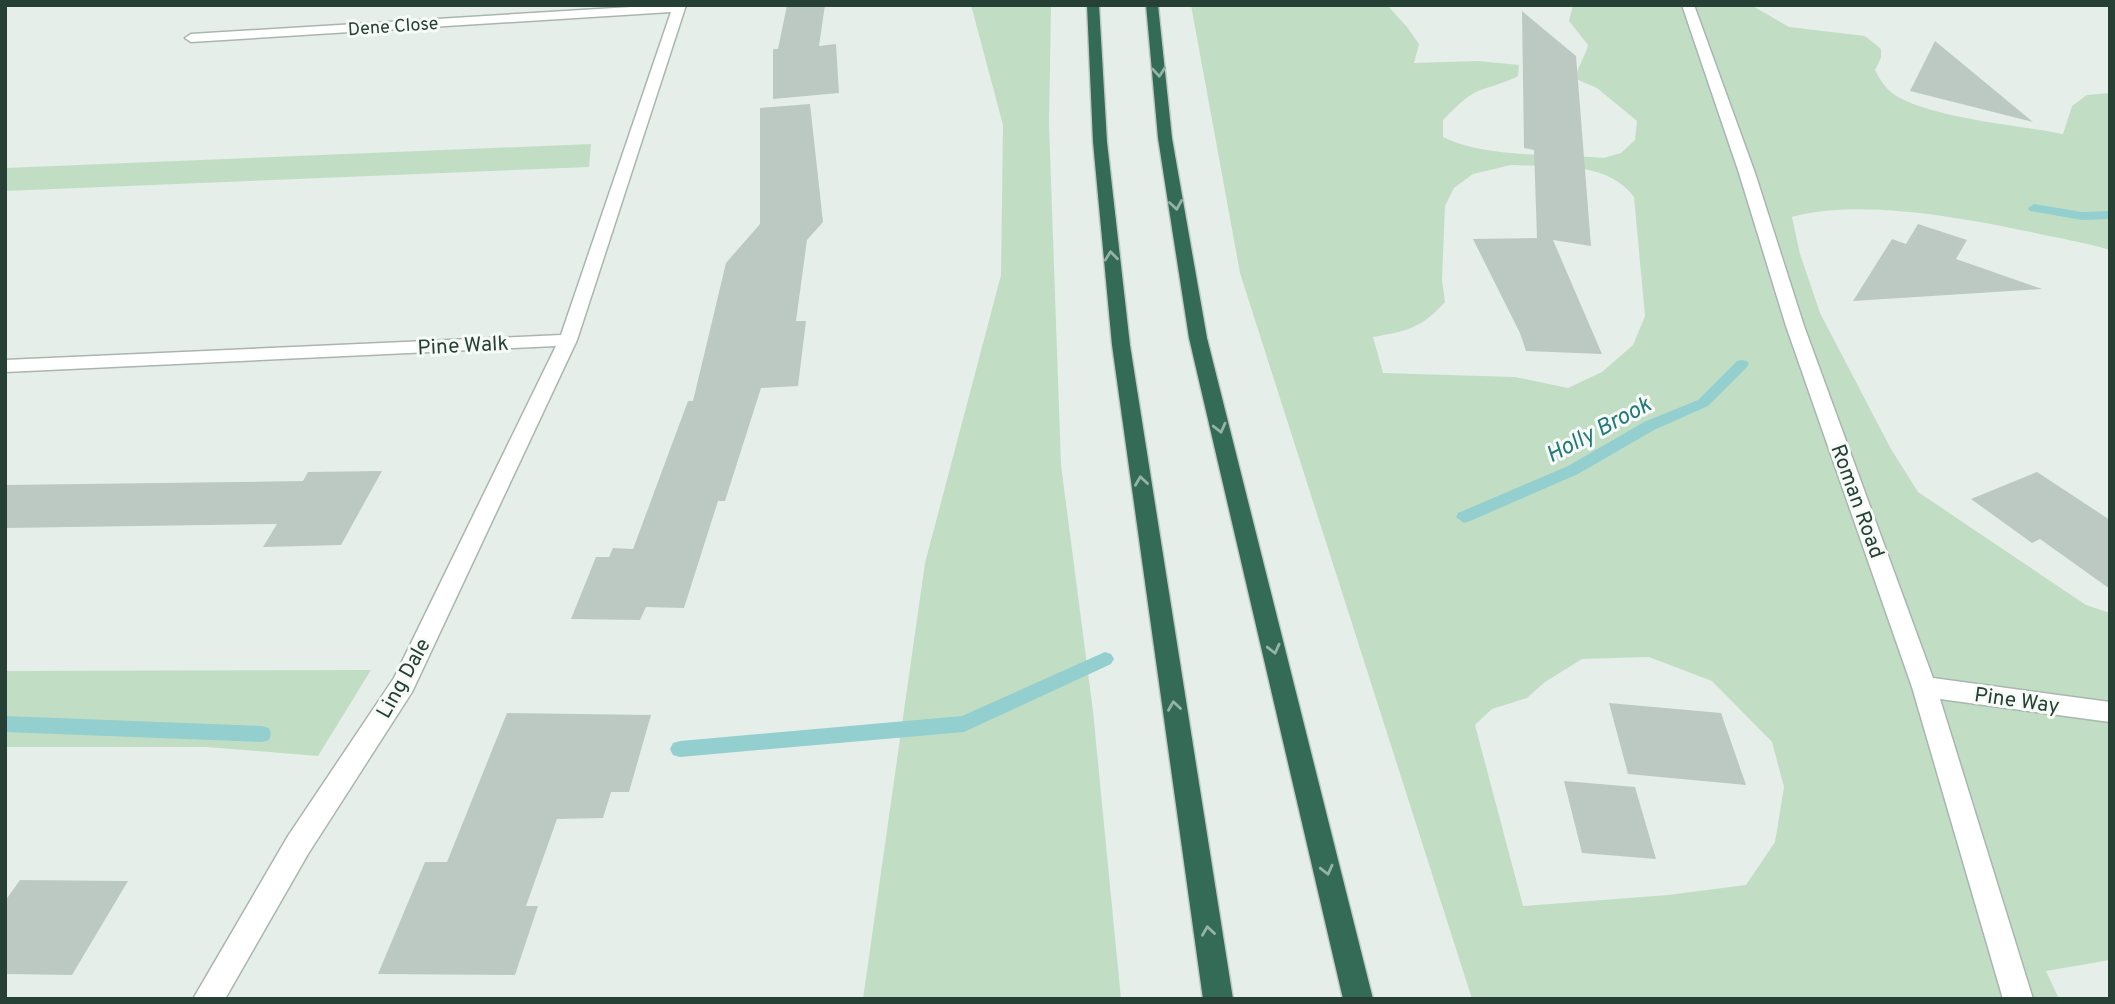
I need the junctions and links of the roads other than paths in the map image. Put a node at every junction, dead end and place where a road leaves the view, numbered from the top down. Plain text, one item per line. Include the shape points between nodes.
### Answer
1 (1093, 5) edge
2 (1152, 5) edge
3 (1688, 5) edge
4 (679, 6) edge
5 (191, 38) dead end
6 (568, 340) junction
7 (5, 366) edge
8 (1924, 687) junction
9 (2110, 712) edge
10 (208, 999) edge
11 (1217, 999) edge
12 (1358, 999) edge
13 (2018, 999) edge

11 -> 1 highway via 1121,345 1100,142
2 -> 12 highway via 1165,138 1198,338
3 - 8 street, Roman Road via 1795,326
4 - 5 street, Dene Close
4 - 6 street
6 - 7 street, Pine Walk
6 - 10 street, Ling Dale via 403,685 298,845
8 - 9 street, Pine Way
8 - 13 street, Roman Road

